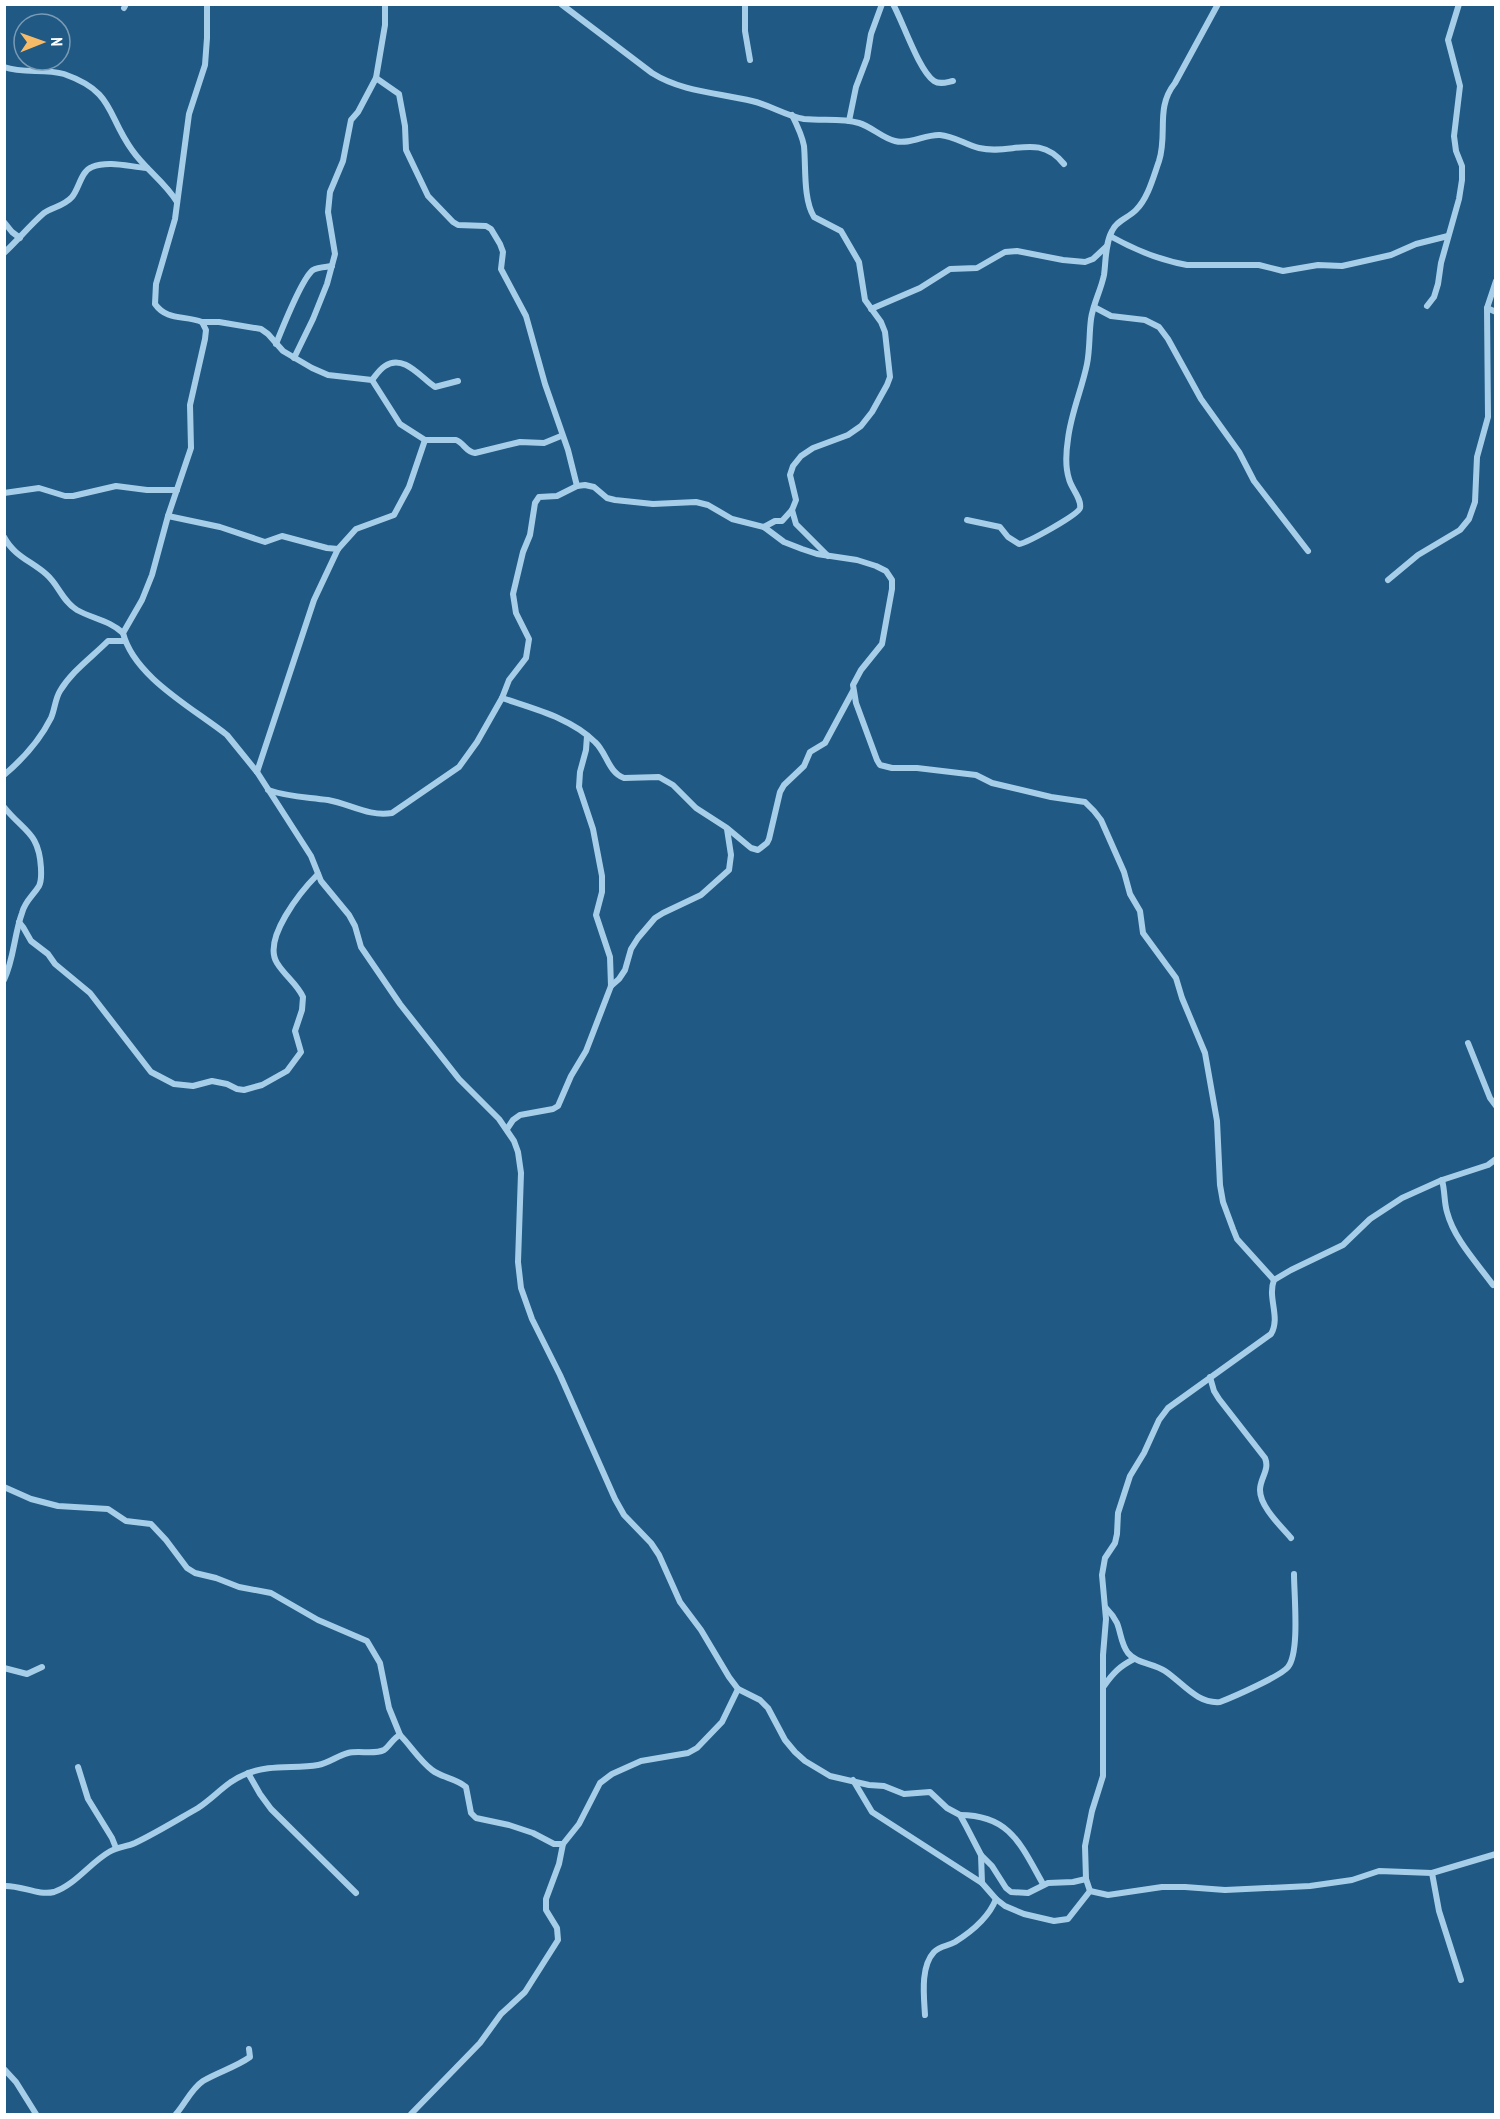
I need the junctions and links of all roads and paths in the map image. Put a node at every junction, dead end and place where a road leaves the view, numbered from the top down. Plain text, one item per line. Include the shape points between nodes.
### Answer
1 (385, 4) edge
2 (561, 4) edge
3 (745, 4) edge
4 (882, 4) edge
5 (892, 4) edge
6 (1218, 4) edge
7 (1459, 4) edge
8 (205, 6) edge
9 (750, 60) dead end
10 (4, 68) edge
11 (376, 78) junction
12 (953, 81) dead end
13 (792, 115) junction
14 (849, 121) junction
15 (1064, 164) dead end
16 (148, 168) junction
17 (178, 203) junction
18 (4, 222) edge
19 (1110, 236) junction
20 (1448, 236) junction
21 (20, 238) junction
22 (1108, 246) junction
23 (4, 253) edge
24 (332, 266) junction
25 (1496, 280) edge
26 (1427, 306) dead end
27 (1094, 307) junction
28 (1486, 308) junction
29 (870, 309) junction
30 (1496, 312) edge
31 (202, 322) junction
32 (276, 344) junction
33 (294, 358) junction
34 (372, 380) junction
35 (458, 381) dead end
36 (561, 436) junction
37 (425, 440) junction
38 (577, 486) junction
39 (177, 490) junction
40 (4, 493) edge
41 (792, 510) junction
42 (168, 516) junction
43 (967, 520) dead end
44 (764, 527) junction
45 (4, 537) edge
46 (338, 549) junction
47 (1308, 551) dead end
48 (828, 556) junction
49 (1388, 580) dead end
50 (123, 633) junction
51 (125, 641) junction
52 (853, 691) junction
53 (502, 698) junction
54 (587, 736) junction
55 (257, 772) junction
56 (4, 775) edge
57 (267, 790) junction
58 (4, 807) edge
59 (727, 828) junction
60 (318, 874) junction
61 (19, 922) junction
62 (4, 980) edge
63 (611, 986) junction
64 (1468, 1043) dead end
65 (1496, 1106) edge
66 (507, 1129) junction
67 (1496, 1159) edge
68 (1442, 1180) junction
69 (1274, 1280) junction
70 (1493, 1286) dead end
71 (1210, 1377) junction
72 (4, 1487) edge
73 (1291, 1538) dead end
74 (1294, 1574) dead end
75 (1106, 1607) junction
76 (1134, 1659) junction
77 (42, 1667) dead end
78 (4, 1668) edge
79 (1104, 1686) junction
80 (738, 1689) junction
81 (400, 1735) junction
82 (78, 1767) dead end
83 (248, 1773) junction
84 (852, 1780) junction
85 (960, 1815) junction
86 (563, 1844) junction
87 (116, 1848) junction
88 (1496, 1854) edge
89 (981, 1855) junction
90 (1432, 1873) junction
91 (1086, 1879) junction
92 (982, 1883) junction
93 (1043, 1884) junction
94 (4, 1886) edge
95 (1090, 1891) junction
96 (356, 1893) dead end
97 (996, 1899) junction
98 (1461, 1980) dead end
99 (925, 2015) dead end
100 (249, 2049) dead end
101 (4, 2069) edge
102 (36, 2115) edge
103 (176, 2115) edge
104 (411, 2115) edge

1 - 11 street
2 - 13 street via 665,81
3 - 9 street
4 - 14 street
5 - 12 street via 932,80
6 - 19 street via 1167,94 1160,158 1147,192 1134,212 1116,224
7 - 20 street via 1448,40 1460,86 1454,136 1462,180
8 - 17 street via 207,54 189,114
10 - 16 street via 64,74 102,96 132,151
11 - 24 street via 351,120 344,161 330,192 328,212 335,254
11 - 36 street via 399,94 406,150 428,196 453,222 486,226 500,244 501,269 526,316
13 - 14 street
13 - 29 street via 804,144 812,213 842,231 859,262
14 - 15 street via 871,127 897,142 939,135 980,148 1034,146 1046,149
16 - 17 street
16 - 21 street via 114,164 87,169 73,196 43,214
17 - 31 street via 154,304 168,316
18 - 21 street
19 - 20 street via 1136,250 1177,263 1259,266 1283,271 1341,266
19 - 22 street
20 - 26 street via 1434,297
21 - 23 street
22 - 27 street
22 - 29 street via 1085,262 1005,252 977,268 950,269 920,288
24 - 32 street via 318,268 307,276
24 - 33 street via 313,320
25 - 28 street
27 - 43 street via 1087,365 1067,450 1068,478 1080,501 1079,511 1019,544 1000,527
27 - 47 street via 1111,316 1146,320 1159,327 1254,481
28 - 30 street
28 - 49 street via 1488,417 1477,457 1475,502 1469,519 1460,530 1418,555
29 - 41 street via 885,332 887,385 861,426 813,448 797,461 790,475 796,500
31 - 32 street via 252,326 268,334
31 - 39 street via 206,330 191,395 191,448
32 - 33 street
33 - 34 street via 328,375
34 - 35 street via 393,363 411,367 435,387
34 - 37 street via 400,424
36 - 37 street via 544,443 520,442 475,453 468,451 461,441
36 - 38 street
37 - 46 street via 409,487 394,515 356,529
38 - 44 street via 594,487 615,500 653,504 696,502 732,519
38 - 53 street via 557,496 539,498 535,503 513,594 529,645 526,658 509,680
39 - 40 street via 116,486 73,496 39,488
39 - 42 street
41 - 44 street via 782,521
41 - 48 street via 796,524
42 - 46 street via 265,542 282,536
42 - 50 street via 152,575
44 - 48 street via 784,542
45 - 50 street via 17,555 47,574 66,602
46 - 55 street via 314,600
48 - 52 street via 876,566 892,580 882,644 856,678
50 - 51 street
51 - 55 street via 147,674 227,735
51 - 56 street via 108,641 72,674 58,694 52,717 39,738
52 - 59 street via 825,743 810,752 804,766 780,792 767,843 753,849
52 - 69 street via 880,765 976,775 992,783 1085,802 1101,820 1140,911 1143,933 1176,978 1205,1053 1217,1121 1220,1185 1233,1229 1237,1239
53 - 54 street via 566,721
53 - 57 street via 459,767 392,813 375,814
54 - 59 street via 620,777 659,777
54 - 63 street via 579,787 593,829 602,876 596,915 610,957
55 - 57 street
57 - 60 street via 311,856
58 - 61 street via 29,832 39,849 42,880 27,898
59 - 63 street via 729,870 701,895 663,913 647,927 631,949 625,970
60 - 61 street via 302,890 273,943 278,964 303,997 296,1031 301,1052 287,1071 244,1090 212,1081 184,1086 151,1072 90,993 31,941
60 - 66 street via 349,915 361,946 400,1004 459,1079
61 - 62 street
63 - 66 street via 586,1051 558,1106 520,1115
64 - 65 street
66 - 80 street via 518,1152 521,1173 518,1262 521,1288 532,1318 615,1499 659,1555 680,1602
67 - 68 street
68 - 69 street via 1391,1204 1343,1245
68 - 70 street via 1452,1226
69 - 71 street via 1276,1322 1271,1334
71 - 73 street via 1219,1399 1265,1458 1261,1498
71 - 75 street via 1168,1408 1130,1476 1118,1514 1115,1542 1105,1558 1102,1575
72 - 81 street via 58,1506 108,1509 126,1521 151,1524 195,1573 271,1593 318,1620 367,1641 380,1663 389,1708
74 - 76 street via 1294,1654 1279,1674 1231,1698 1212,1702 1200,1698 1166,1671
75 - 76 street via 1116,1620 1123,1645
75 - 79 street
76 - 79 street via 1121,1665
77 - 78 street via 27,1674
79 - 91 street via 1103,1776 1087,1828
80 - 84 street via 768,1708 785,1740 805,1761 830,1776
80 - 86 street via 722,1722 697,1748 688,1754 641,1761 600,1783 579,1824
81 - 83 street via 378,1751 345,1753 322,1764
81 - 86 street via 434,1772 466,1787 471,1813 476,1818
82 - 87 street via 88,1799
83 - 87 street via 161,1829 134,1844
83 - 96 street via 271,1809
84 - 85 street via 904,1794 930,1792
84 - 92 street via 872,1812
85 - 89 street
85 - 93 street via 989,1818 1009,1832
86 - 104 street via 546,1899 546,1910 557,1928 558,1940 525,1992
87 - 94 street via 52,1892
88 - 90 street
89 - 92 street
89 - 93 street via 1011,1892 1028,1893
90 - 95 street via 1379,1872 1352,1880 1288,1887 1162,1887 1108,1895
90 - 98 street via 1439,1911
91 - 93 street
91 - 95 street
92 - 97 street
95 - 97 street via 1068,1919 1054,1921 1024,1914
97 - 99 street via 984,1918 930,1958 926,1969
100 - 103 street via 250,2057 240,2065 203,2081
101 - 102 street

